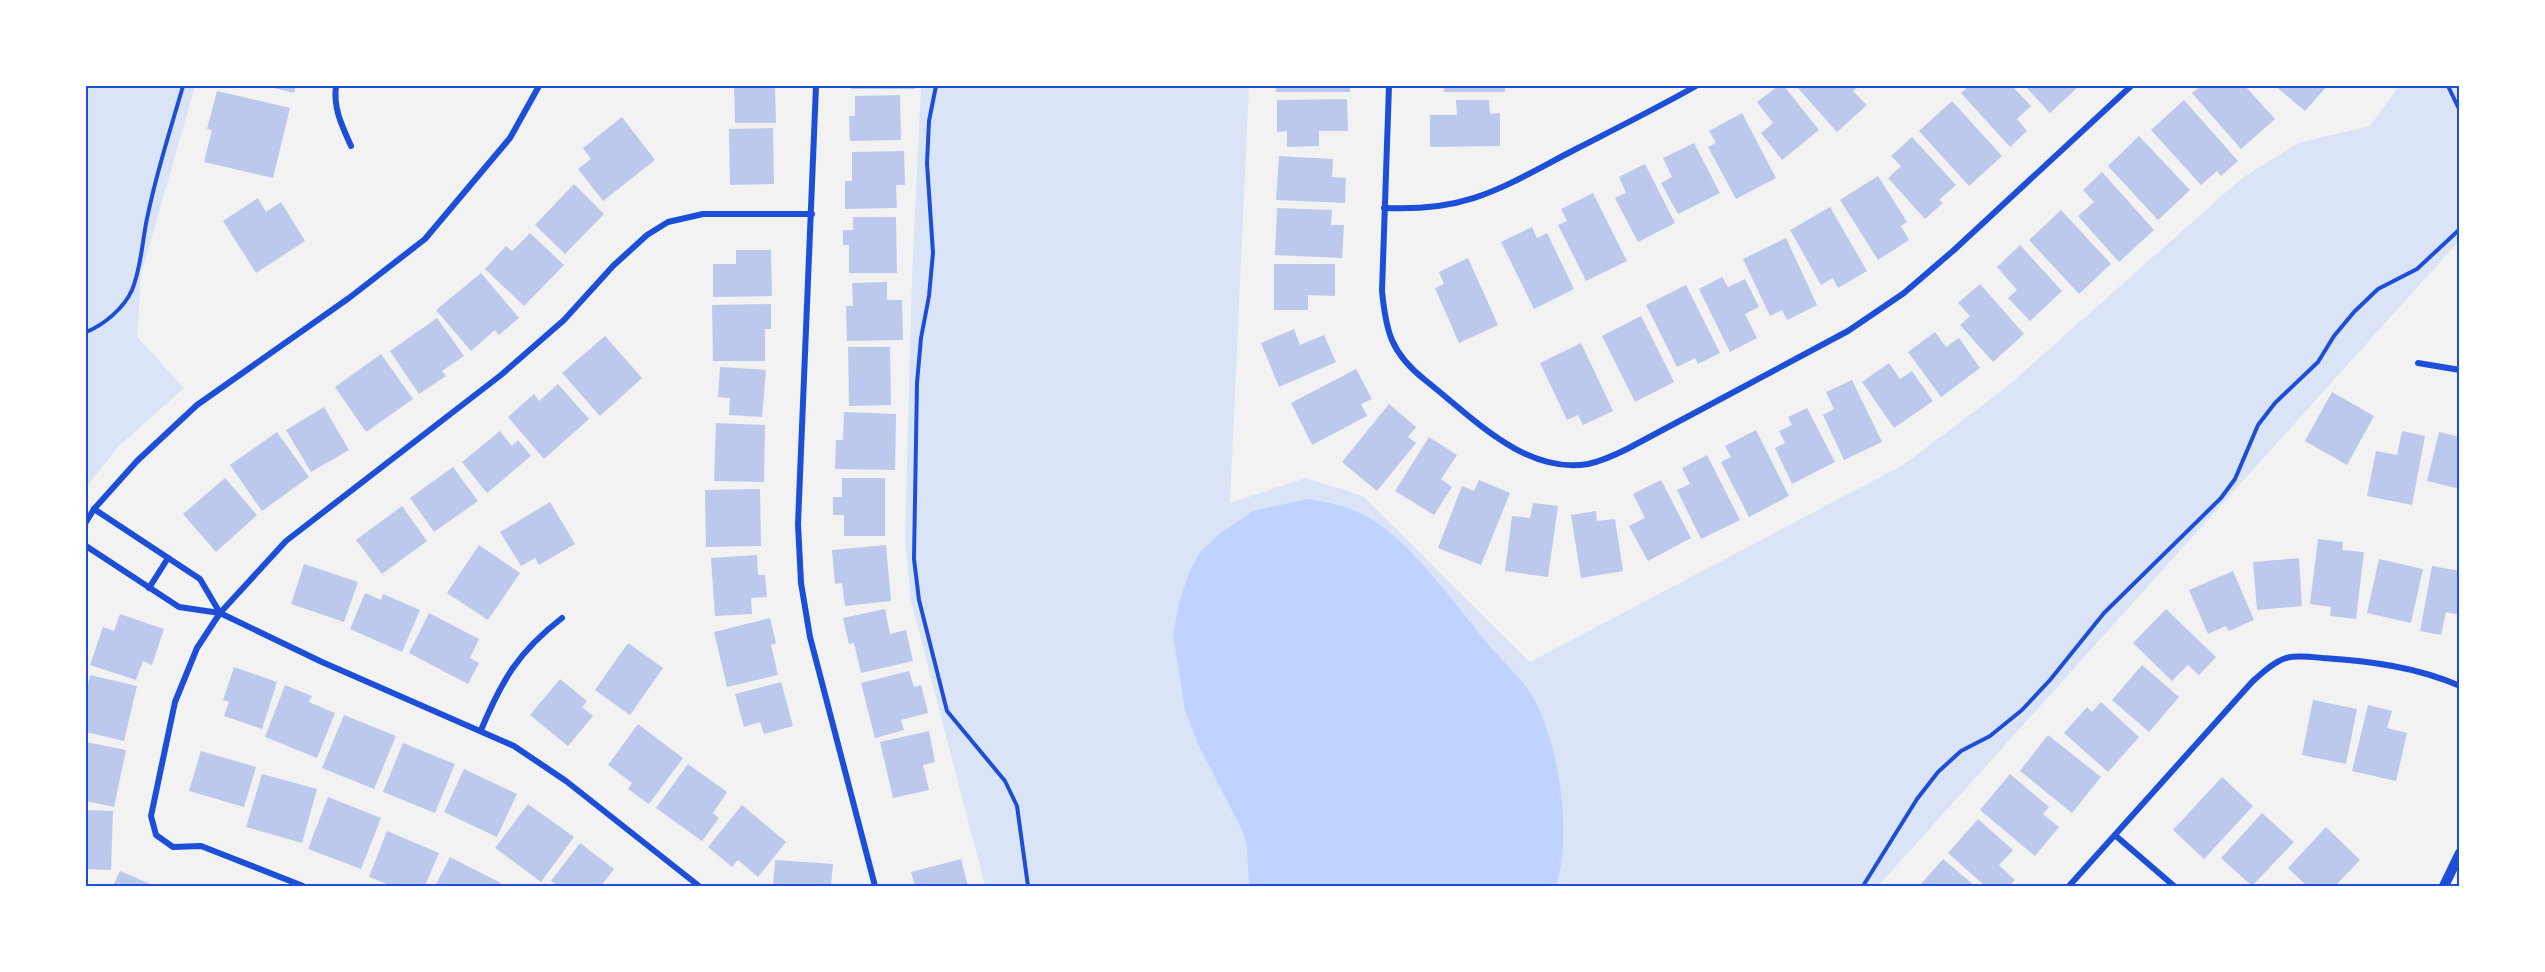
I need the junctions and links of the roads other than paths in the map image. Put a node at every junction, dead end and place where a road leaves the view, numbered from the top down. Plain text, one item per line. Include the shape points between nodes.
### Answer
1 (336, 86) edge
2 (539, 86) edge
3 (816, 86) edge
4 (1389, 86) edge
5 (1696, 86) edge
6 (2131, 86) edge
7 (351, 146) dead end
8 (1384, 208) junction
9 (812, 214) junction
10 (2418, 363) dead end
11 (2460, 370) edge
12 (94, 509) junction
13 (86, 522) edge
14 (86, 546) edge
15 (168, 558) junction
16 (149, 588) junction
17 (220, 613) junction
18 (562, 618) dead end
19 (2460, 686) edge
20 (481, 730) junction
21 (2116, 836) junction
22 (2460, 853) edge
23 (303, 886) edge
24 (699, 886) edge
25 (875, 886) edge
26 (2069, 886) edge
27 (2174, 886) edge
28 (2444, 886) edge

1 - 7 street via 334,98 339,120
2 - 12 street via 510,138 425,239 197,405 137,461
3 - 9 street
4 - 8 street
5 - 8 street via 1507,187 1438,208
6 - 8 street via 1954,250 1848,332 1608,458 1589,464 1549,463 1514,448 1411,369 1397,352 1385,324 1382,291
9 - 17 street via 703,214 668,222 647,235 564,320 501,375 286,541
9 - 25 street via 798,524 801,583 810,637
10 - 11 street
12 - 13 street
12 - 15 street
14 - 16 street
15 - 16 street
15 - 17 street via 200,579
16 - 17 street via 179,607
17 - 20 street
17 - 23 street via 197,648 175,702 151,816 156,835 173,847 201,846
18 - 20 street via 528,647 511,668
19 - 21 street via 2364,661 2285,658 2252,682
20 - 24 street via 514,746 566,781
21 - 26 street
21 - 27 street
22 - 28 street

